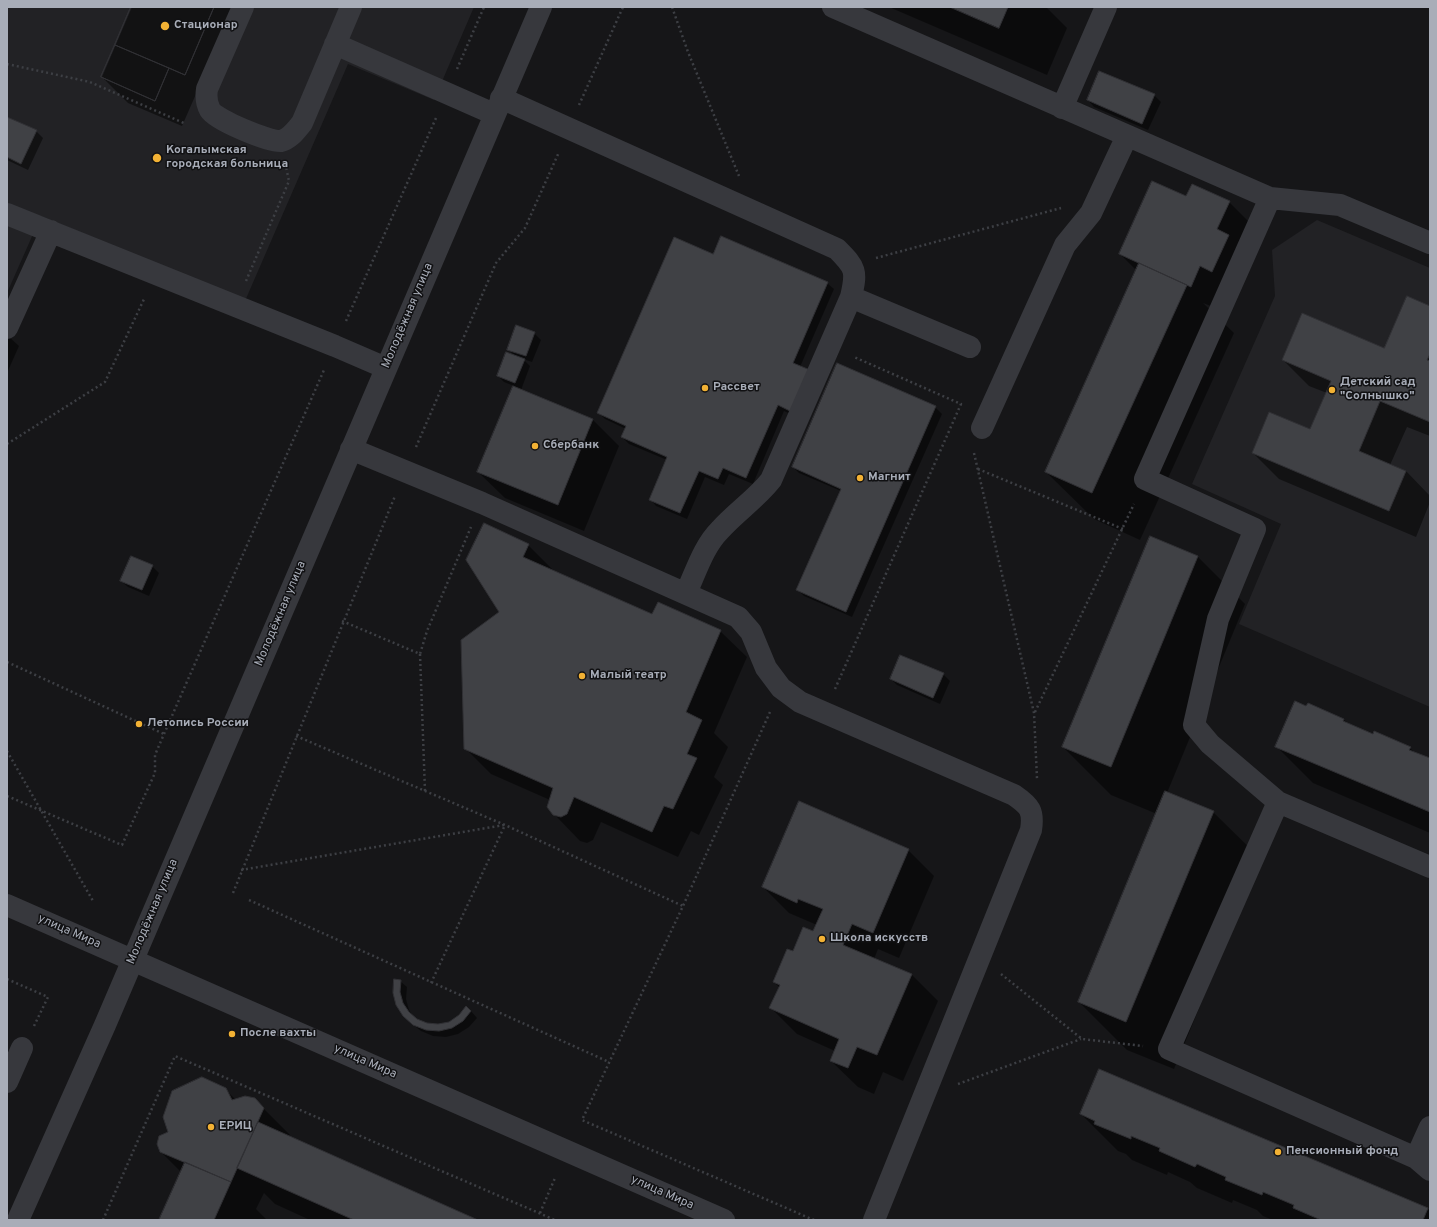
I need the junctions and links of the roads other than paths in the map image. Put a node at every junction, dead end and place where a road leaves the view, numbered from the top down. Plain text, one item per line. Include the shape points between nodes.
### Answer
1 (243, 7) edge
2 (351, 7) edge
3 (541, 7) edge
4 (833, 7) edge
5 (1106, 7) edge
6 (335, 44) junction
7 (498, 106) junction
8 (1062, 108) junction
9 (1127, 136) junction
10 (1270, 198) junction
11 (7, 214) edge
12 (51, 231) junction
13 (1430, 243) edge
14 (851, 297) junction
15 (7, 328) edge
16 (970, 347) dead end
17 (386, 368) junction
18 (982, 428) dead end
19 (351, 449) junction
20 (686, 593) junction
21 (1278, 802) junction
22 (1430, 867) edge
23 (7, 905) edge
24 (133, 960) junction
25 (22, 1048) road end
26 (7, 1082) edge
27 (1430, 1128) edge
28 (1423, 1164) edge
29 (18, 1220) edge
30 (724, 1220) edge
31 (874, 1220) edge

1 - 6 street via 207,89 206,101 210,111 218,118 268,139 281,141 293,134 302,123
2 - 6 street
3 - 7 street, Молодёжная улица
4 - 8 street
5 - 8 street
6 - 7 street via 447,93
7 - 14 street via 837,249 853,264 855,280
7 - 17 street, Молодёжная улица
8 - 9 street
9 - 10 street
9 - 18 street via 1091,213 1065,245
10 - 13 street via 1340,205
10 - 21 street via 1145,479 1254,529 1218,619 1194,725 1210,744
11 - 12 street
12 - 15 street
12 - 17 street
14 - 16 street
14 - 20 street via 771,480 719,530 705,551
17 - 19 street, Молодёжная улица
19 - 20 street
19 - 24 street, Молодёжная улица
20 - 31 street via 738,617 751,632 766,668 781,688 800,702 1014,794 1024,802 1033,816 1031,830
21 - 22 street
21 - 28 street via 1169,1049
23 - 24 street, улица Мира
24 - 29 street, Молодёжная улица
24 - 30 street, улица Мира
25 - 26 street
27 - 28 street

